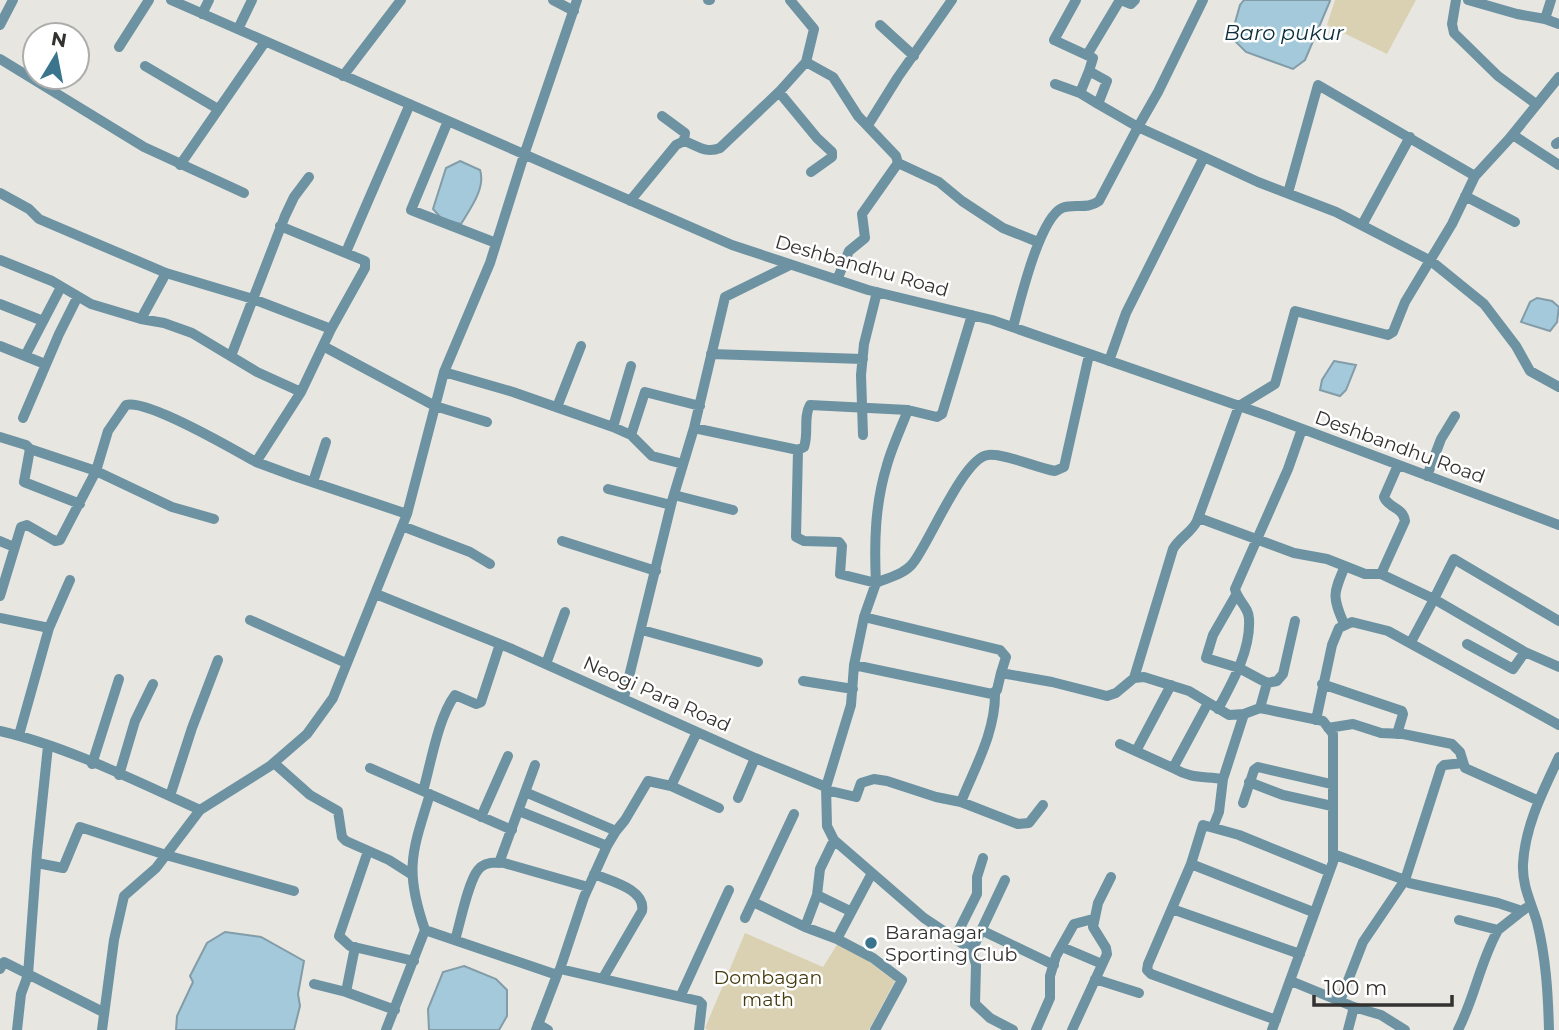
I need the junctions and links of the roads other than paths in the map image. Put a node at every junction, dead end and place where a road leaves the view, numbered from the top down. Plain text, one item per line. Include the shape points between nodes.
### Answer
1 (13, 0) edge
2 (149, 0) edge
3 (171, 0) edge
4 (209, 0) edge
5 (252, 0) edge
6 (401, 0) edge
7 (553, 0) edge
8 (577, 0) edge
9 (790, 0) edge
10 (952, 0) edge
11 (1076, 0) edge
12 (1120, 0) edge
13 (1135, 0) edge
14 (1203, 0) edge
15 (1455, 0) edge
16 (1471, 0) edge
17 (1551, 0) edge
18 (574, 11) junction
19 (202, 14) junction
20 (1545, 19) junction
21 (1559, 24) edge
22 (0, 25) edge
23 (880, 26) dead end
24 (238, 29) junction
25 (265, 41) junction
26 (119, 47) dead end
27 (1087, 55) junction
28 (914, 56) junction
29 (0, 59) edge
30 (806, 62) junction
31 (145, 66) dead end
32 (1089, 71) junction
33 (343, 76) junction
34 (1559, 77) edge
35 (1055, 84) dead end
36 (779, 92) junction
37 (1080, 93) junction
38 (410, 104) junction
39 (1098, 104) junction
40 (1536, 104) junction
41 (218, 109) junction
42 (662, 116) dead end
43 (448, 121) junction
44 (868, 125) junction
45 (1138, 127) junction
46 (1513, 135) junction
47 (1410, 137) junction
48 (684, 141) junction
49 (524, 155) junction
50 (1205, 157) junction
51 (898, 163) junction
52 (180, 165) junction
53 (1559, 165) edge
54 (811, 172) dead end
55 (1475, 176) junction
56 (309, 177) dead end
57 (0, 193) edge
58 (1288, 193) junction
59 (244, 194) dead end
60 (1465, 196) junction
61 (630, 201) junction
62 (1515, 222) dead end
63 (1363, 225) junction
64 (281, 226) junction
65 (1038, 242) junction
66 (496, 243) junction
67 (346, 252) junction
68 (0, 260) edge
69 (1431, 261) junction
70 (790, 265) junction
71 (166, 273) junction
72 (837, 280) junction
73 (61, 288) junction
74 (877, 292) junction
75 (77, 298) junction
76 (253, 299) junction
77 (0, 304) edge
78 (972, 315) junction
79 (141, 319) junction
80 (43, 321) junction
81 (1013, 327) junction
82 (331, 329) junction
83 (0, 346) edge
84 (323, 346) junction
85 (581, 346) dead end
86 (711, 354) junction
87 (1089, 355) junction
88 (25, 356) junction
89 (231, 356) junction
90 (863, 359) junction
91 (1109, 360) junction
92 (45, 364) junction
93 (631, 366) dead end
94 (444, 372) junction
95 (1559, 387) edge
96 (301, 392) junction
97 (700, 406) junction
98 (861, 406) junction
99 (1240, 406) junction
100 (435, 407) junction
101 (557, 407) junction
102 (908, 410) junction
103 (1455, 416) dead end
104 (23, 418) dead end
105 (486, 422) dead end
106 (613, 427) junction
107 (694, 428) junction
108 (1301, 429) junction
109 (631, 435) junction
110 (863, 435) dead end
111 (0, 437) edge
112 (326, 442) dead end
113 (30, 449) junction
114 (798, 450) junction
115 (256, 462) junction
116 (683, 464) junction
117 (1398, 465) junction
118 (96, 471) junction
119 (1427, 476) junction
120 (313, 482) junction
121 (608, 489) dead end
122 (672, 500) junction
123 (80, 504) junction
124 (733, 510) dead end
125 (407, 514) junction
126 (1199, 518) junction
127 (214, 519) dead end
128 (1559, 525) edge
129 (402, 526) junction
130 (1256, 540) junction
131 (0, 541) edge
132 (562, 541) dead end
133 (14, 547) junction
134 (490, 564) dead end
135 (1345, 566) junction
136 (656, 571) junction
137 (1381, 574) junction
138 (70, 580) dead end
139 (876, 583) junction
140 (376, 594) junction
141 (1236, 595) junction
142 (0, 596) edge
143 (1434, 599) junction
144 (565, 612) dead end
145 (864, 617) junction
146 (0, 618) edge
147 (250, 620) dead end
148 (1295, 621) dead end
149 (1559, 621) edge
150 (1344, 624) junction
151 (49, 628) junction
152 (642, 630) junction
153 (1411, 642) junction
154 (500, 644) junction
155 (1467, 644) dead end
156 (1525, 652) junction
157 (218, 660) dead end
158 (758, 662) dead end
159 (346, 663) junction
160 (546, 664) junction
161 (853, 665) junction
162 (1559, 667) edge
163 (1239, 668) junction
164 (1000, 673) junction
165 (1134, 678) junction
166 (119, 679) dead end
167 (803, 681) dead end
168 (1267, 683) junction
169 (153, 684) dead end
170 (1322, 684) junction
171 (1171, 685) junction
172 (853, 688) junction
173 (995, 692) junction
174 (624, 697) junction
175 (1208, 703) junction
176 (1260, 708) junction
177 (1218, 709) junction
178 (1244, 714) junction
179 (1316, 720) junction
180 (1559, 725) edge
181 (1328, 728) junction
182 (0, 731) edge
183 (697, 732) junction
184 (1397, 734) junction
185 (19, 735) junction
186 (1120, 744) dead end
187 (48, 746) junction
188 (1136, 751) junction
189 (508, 756) dead end
190 (1559, 757) edge
191 (755, 758) junction
192 (274, 763) junction
193 (92, 764) junction
194 (1463, 764) junction
195 (535, 765) dead end
196 (370, 768) dead end
197 (1173, 768) junction
198 (119, 775) junction
199 (1223, 779) junction
200 (1249, 782) junction
201 (1331, 784) junction
202 (671, 786) junction
203 (826, 789) junction
204 (427, 792) junction
205 (526, 792) junction
206 (170, 796) junction
207 (738, 798) dead end
208 (1539, 801) junction
209 (961, 802) junction
210 (1243, 803) dead end
211 (1042, 805) dead end
212 (1332, 806) junction
213 (719, 808) dead end
214 (200, 810) junction
215 (519, 811) junction
216 (794, 814) dead end
217 (481, 817) junction
218 (1213, 827) junction
219 (512, 830) junction
220 (616, 831) junction
221 (834, 840) junction
222 (607, 846) junction
223 (368, 851) junction
224 (1333, 854) junction
225 (166, 855) junction
226 (983, 858) dead end
227 (37, 863) junction
228 (499, 863) junction
229 (1191, 864) junction
230 (1328, 872) junction
231 (872, 873) junction
232 (411, 874) junction
233 (594, 874) junction
234 (1111, 877) dead end
235 (1005, 880) dead end
236 (1405, 880) junction
237 (588, 887) junction
238 (729, 890) dead end
239 (294, 891) dead end
240 (817, 895) junction
241 (753, 902) junction
242 (1526, 908) junction
243 (1172, 909) junction
244 (850, 911) junction
245 (1313, 912) junction
246 (745, 918) dead end
247 (1093, 919) junction
248 (1459, 920) dead end
249 (805, 927) junction
250 (425, 930) junction
251 (981, 930) junction
252 (1498, 930) junction
253 (955, 938) junction
254 (837, 939) junction
255 (455, 940) junction
256 (355, 947) junction
257 (1062, 947) junction
258 (972, 950) junction
259 (1300, 954) junction
260 (414, 961) junction
261 (1102, 964) junction
262 (1054, 965) junction
263 (0, 969) edge
264 (559, 972) junction
265 (28, 975) junction
266 (603, 978) junction
267 (1095, 979) junction
268 (1291, 981) junction
269 (314, 984) dead end
270 (346, 992) junction
271 (1139, 993) dead end
272 (681, 995) junction
273 (1340, 1002) junction
274 (1354, 1007) junction
275 (395, 1010) junction
276 (103, 1012) junction
277 (1274, 1025) edge
278 (537, 1027) edge
279 (17, 1030) edge
280 (102, 1030) edge
281 (386, 1030) edge
282 (548, 1030) edge
283 (699, 1030) edge
284 (875, 1030) edge
285 (1013, 1030) edge
286 (1036, 1030) edge
287 (1072, 1030) edge
288 (1348, 1030) edge
289 (1405, 1030) edge
290 (1458, 1030) edge
291 (1549, 1030) edge

1 - 22 street
2 - 26 street
3 - 19 street, Deshbandhu Road
4 - 19 street
5 - 24 street
6 - 33 street
7 - 18 street
8 - 18 street
9 - 30 street via 814,29
10 - 28 street
11 - 27 street via 1054,40
12 - 13 street via 1131,4
12 - 27 street
14 - 45 street
15 - 40 street via 1454,33 1497,76
16 - 20 street
17 - 20 street
18 - 49 street
19 - 24 street, Deshbandhu Road
20 - 21 street
23 - 28 street
24 - 25 street, Deshbandhu Road
25 - 33 street, Deshbandhu Road
25 - 41 street
27 - 32 street via 1093,60
28 - 44 street
29 - 52 street
30 - 36 street
30 - 44 street via 833,78
31 - 41 street
32 - 37 street
32 - 39 street via 1107,81
33 - 38 street, Deshbandhu Road
34 - 40 street
35 - 37 street
36 - 48 street via 720,148 699,149
36 - 54 street via 832,152 832,157
37 - 39 street
38 - 43 street, Deshbandhu Road
38 - 67 street
39 - 45 street
40 - 46 street
41 - 52 street
42 - 48 street via 685,133
43 - 49 street, Deshbandhu Road
43 - 66 street via 411,210
44 - 51 street
45 - 50 street
45 - 65 street via 1098,201 1057,212
46 - 53 street
46 - 55 street
47 - 55 street
47 - 58 street via 1318,85
47 - 63 street
48 - 61 street
49 - 61 street, Deshbandhu Road
49 - 66 street
50 - 58 street
50 - 91 street via 1126,313
51 - 65 street via 939,182 1003,228
51 - 72 street via 862,214 865,238 849,251
52 - 59 street
55 - 60 street
56 - 64 street
57 - 71 street via 39,219
58 - 63 street
60 - 62 street
60 - 69 street
61 - 70 street, Deshbandhu Road
63 - 69 street
64 - 67 street
64 - 76 street
65 - 81 street
66 - 94 street
67 - 82 street via 364,258 366,265
68 - 73 street
69 - 95 street via 1484,304 1530,372
69 - 99 street via 1405,302 1397,327 1388,335 1295,311 1275,384
70 - 72 street, Deshbandhu Road
70 - 86 street via 725,297
71 - 76 street
71 - 79 street
72 - 74 street, Deshbandhu Road
73 - 75 street
73 - 80 street
74 - 78 street, Deshbandhu Road
74 - 90 street
75 - 79 street
75 - 92 street
76 - 82 street
76 - 89 street
77 - 80 street
78 - 81 street, Deshbandhu Road
78 - 102 street via 942,414 937,417
79 - 89 street via 192,333
80 - 88 street
81 - 87 street, Deshbandhu Road
82 - 84 street
83 - 88 street
84 - 96 street
84 - 100 street
85 - 101 street
86 - 90 street
86 - 97 street
87 - 91 street, Deshbandhu Road
87 - 139 street via 1064,467 1055,471 996,455 979,457 912,565
88 - 92 street
89 - 96 street
90 - 98 street
91 - 99 street, Deshbandhu Road
92 - 104 street
93 - 106 street
94 - 100 street
94 - 101 street
96 - 115 street
97 - 107 street
97 - 109 street via 647,391
98 - 102 street
98 - 110 street
98 - 114 street via 810,405 806,440
99 - 108 street, Deshbandhu Road
99 - 126 street
100 - 105 street
100 - 125 street
101 - 106 street
102 - 139 street via 887,466 876,519
103 - 119 street
106 - 109 street
107 - 114 street
107 - 116 street
108 - 117 street, Deshbandhu Road
108 - 130 street
109 - 116 street via 652,456
111 - 113 street
112 - 120 street
113 - 118 street
113 - 123 street via 24,482
114 - 139 street via 796,537 839,542 839,574
115 - 118 street via 194,428 132,403 121,410 108,431
115 - 120 street
116 - 122 street
117 - 119 street, Deshbandhu Road
117 - 137 street via 1384,497 1401,511 1405,521
118 - 123 street
118 - 127 street via 172,507
119 - 128 street, Deshbandhu Road
120 - 125 street
121 - 122 street
122 - 124 street
122 - 136 street
123 - 133 street via 60,540 24,525
125 - 129 street
126 - 130 street
126 - 165 street via 1172,549
129 - 134 street
129 - 140 street
130 - 135 street
130 - 141 street
131 - 133 street
132 - 136 street
133 - 142 street
135 - 137 street
135 - 150 street via 1335,601
136 - 152 street
137 - 143 street
138 - 151 street
139 - 145 street
140 - 154 street, Neogi Para Road
140 - 159 street
141 - 163 street via 1249,616
141 - 163 street via 1213,635 1206,658
143 - 149 street via 1454,559
143 - 153 street
143 - 156 street
144 - 160 street
145 - 161 street
145 - 164 street via 1000,650 1006,657
146 - 151 street
147 - 159 street
148 - 168 street via 1281,678
150 - 153 street via 1372,626
150 - 170 street via 1332,645
151 - 185 street
152 - 158 street
152 - 174 street
153 - 180 street
154 - 160 street, Neogi Para Road
154 - 204 street via 481,702 456,695 452,700
155 - 156 street via 1513,669
156 - 162 street
157 - 206 street
159 - 192 street via 323,715
160 - 174 street, Neogi Para Road
161 - 172 street
161 - 173 street
163 - 168 street
163 - 177 street
164 - 165 street via 1107,696
164 - 173 street
165 - 171 street
166 - 193 street
167 - 172 street
168 - 176 street
169 - 198 street via 135,721
170 - 179 street
170 - 184 street via 1402,711
171 - 175 street
171 - 188 street
172 - 203 street
173 - 209 street via 989,734
174 - 183 street, Neogi Para Road
175 - 177 street
175 - 197 street
176 - 178 street
176 - 179 street
177 - 178 street via 1229,715
178 - 199 street
179 - 181 street
181 - 184 street via 1353,724
181 - 201 street via 1333,734
182 - 185 street
183 - 191 street, Neogi Para Road
183 - 202 street
184 - 194 street via 1452,744
185 - 187 street
186 - 188 street
187 - 193 street
187 - 227 street
188 - 197 street
189 - 217 street
190 - 208 street
191 - 203 street, Neogi Para Road
191 - 207 street
192 - 214 street
192 - 223 street via 310,795 334,807 342,837
193 - 198 street
194 - 208 street
194 - 236 street via 1441,768
195 - 205 street
196 - 204 street
197 - 199 street via 1190,777
198 - 206 street
199 - 218 street
200 - 201 street via 1258,767
200 - 210 street
200 - 212 street
201 - 212 street
202 - 213 street
202 - 220 street via 648,781
203 - 209 street, Neogi Para Road via 856,797 861,783 884,780
203 - 221 street via 827,826
204 - 217 street
204 - 232 street
205 - 215 street
205 - 220 street
206 - 214 street
208 - 242 street via 1523,865
209 - 211 street via 1018,824 1029,823
212 - 224 street
214 - 225 street
215 - 219 street
215 - 222 street
216 - 241 street
217 - 219 street
218 - 229 street via 1206,824 1201,828
218 - 230 street
219 - 228 street
220 - 222 street
221 - 231 street
221 - 240 street via 820,869
222 - 233 street
223 - 232 street
223 - 256 street via 339,936
224 - 230 street
224 - 236 street
225 - 227 street via 80,827 63,867
225 - 239 street
225 - 276 street via 124,896
226 - 253 street via 976,894
227 - 265 street
228 - 237 street
228 - 255 street via 478,870
229 - 243 street
229 - 245 street
230 - 245 street
231 - 244 street
231 - 253 street
232 - 250 street
233 - 237 street
233 - 266 street via 632,891 644,904
234 - 247 street
235 - 251 street
236 - 242 street
236 - 273 street via 1363,942
237 - 264 street
238 - 272 street
240 - 244 street
240 - 249 street
241 - 246 street
241 - 249 street
242 - 252 street
242 - 291 street via 1536,920 1547,975
243 - 259 street
243 - 277 street via 1148,964 1149,972
244 - 254 street
245 - 259 street
247 - 257 street via 1074,924
247 - 261 street via 1106,948
248 - 252 street
249 - 254 street
250 - 255 street
250 - 260 street
251 - 258 street
251 - 262 street
252 - 290 street via 1485,953
253 - 258 street
254 - 284 street via 873,958 902,981
255 - 264 street
256 - 260 street
256 - 270 street
257 - 261 street
257 - 262 street
258 - 285 street via 975,1004
259 - 268 street
260 - 275 street
261 - 267 street
262 - 286 street via 1049,998
263 - 265 street via 4,962
264 - 266 street
264 - 278 street
265 - 276 street
265 - 279 street
266 - 272 street
267 - 271 street
267 - 287 street
268 - 273 street
268 - 277 street
269 - 270 street
270 - 275 street
272 - 283 street via 702,1004
273 - 274 street
274 - 288 street
274 - 289 street via 1381,1015
275 - 281 street
276 - 280 street
278 - 282 street

